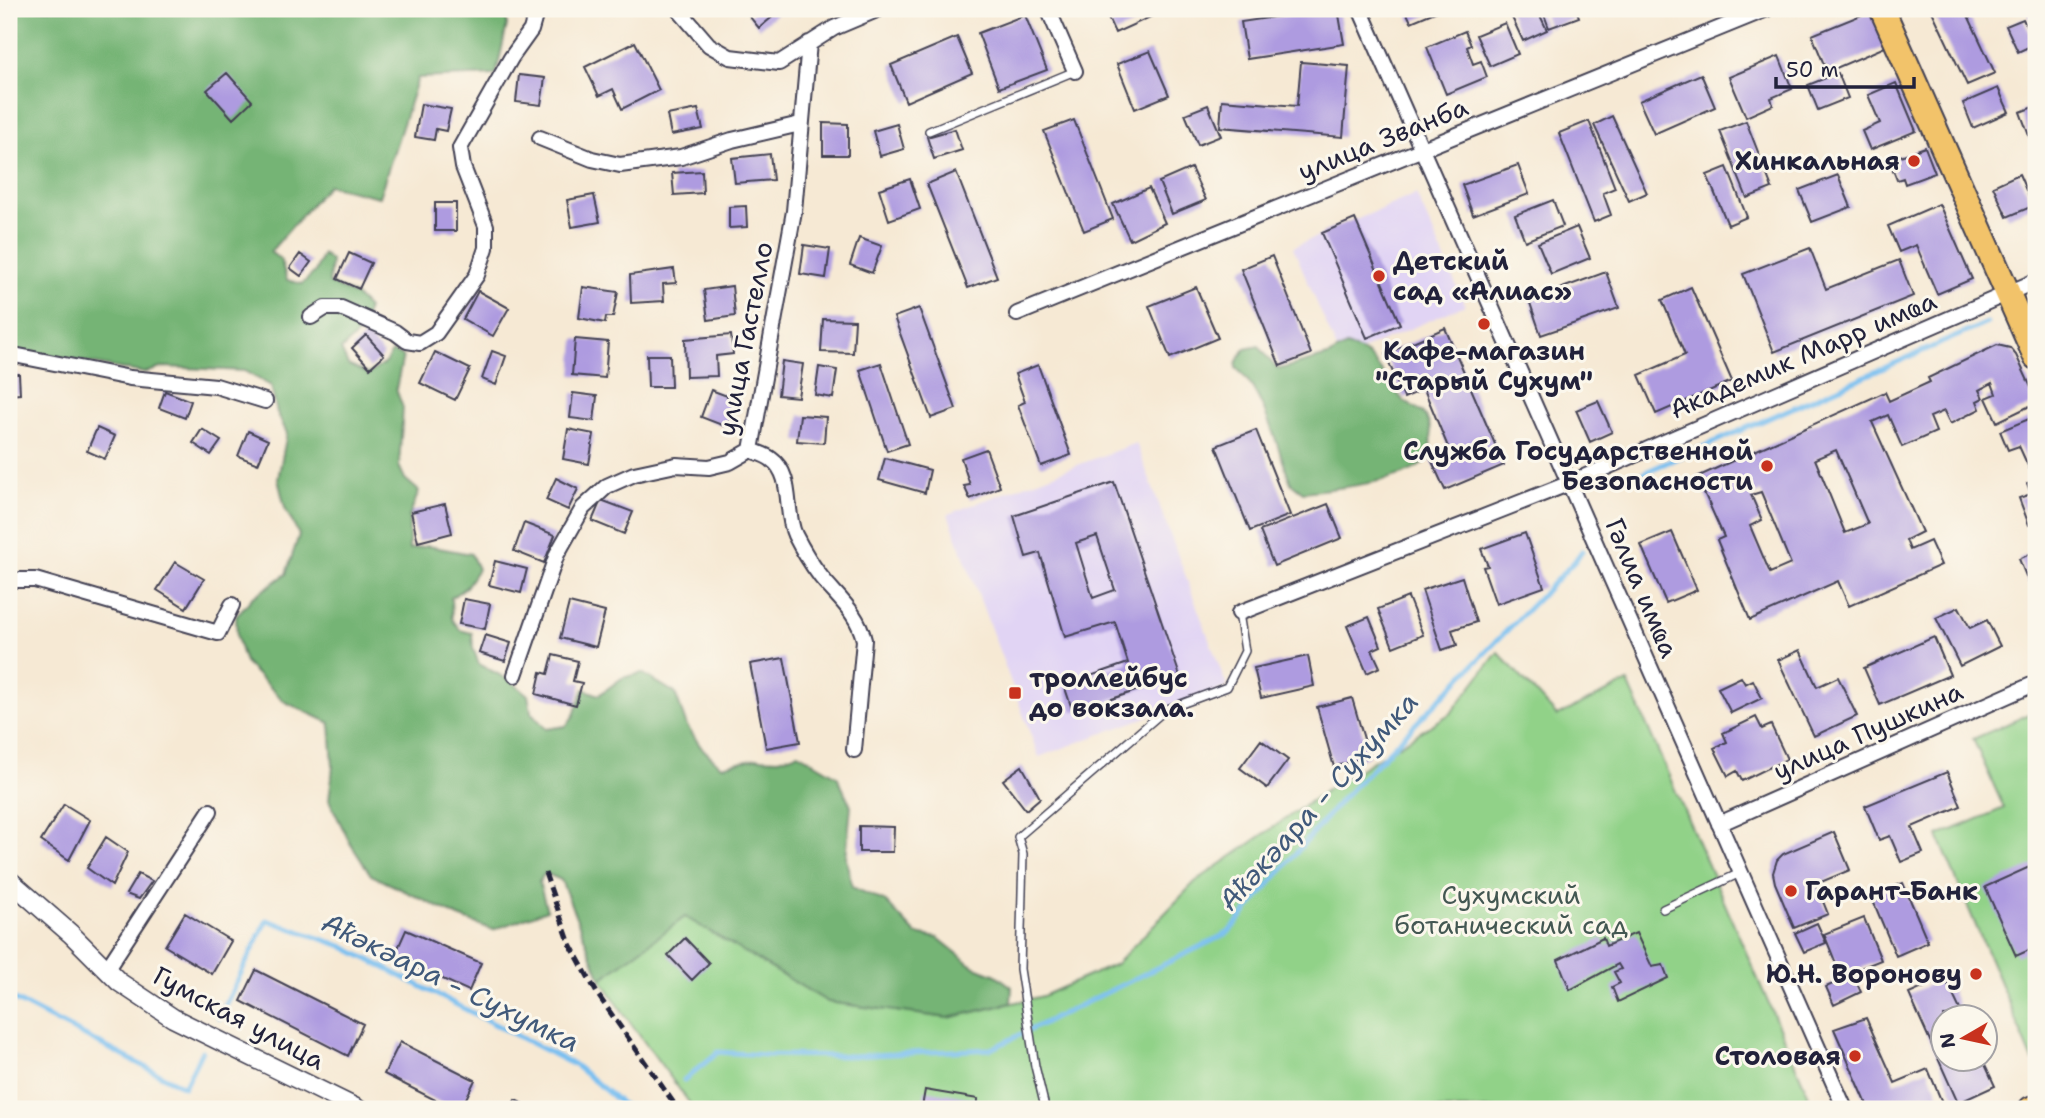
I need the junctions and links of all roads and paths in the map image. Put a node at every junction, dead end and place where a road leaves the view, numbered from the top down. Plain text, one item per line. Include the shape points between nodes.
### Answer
1 (537, 9) edge
2 (678, 9) edge
3 (879, 9) edge
4 (1048, 9) edge
5 (1360, 9) edge
6 (1767, 9) edge
7 (1882, 9) edge
8 (809, 43) junction
9 (1075, 71) joint
10 (800, 124) junction
11 (929, 131) dead end
12 (540, 138) dead end
13 (1422, 149) junction
14 (2036, 281) edge
15 (2008, 293) junction
16 (1017, 314) dead end
17 (311, 317) dead end
18 (9, 354) edge
19 (2036, 356) edge
20 (265, 401) dead end
21 (751, 450) junction
22 (1570, 483) junction
23 (9, 580) edge
24 (232, 605) dead end
25 (1239, 613) joint
26 (515, 675) dead end
27 (2036, 683) edge
28 (854, 750) dead end
29 (210, 811) dead end
30 (1719, 824) junction
31 (1741, 873) junction
32 (9, 880) edge
33 (1663, 909) dead end
34 (107, 969) junction
35 (1044, 1103) dead end
36 (2036, 1107) edge
37 (358, 1109) edge
38 (1845, 1109) edge
39 (2031, 1109) edge

1 - 17 street via 531,30 460,148 486,226 486,248 477,275 436,333 420,343 407,341 341,308 325,308
2 - 8 street via 709,45 730,57 779,62
3 - 8 street
4 - 9 street
5 - 13 street, Гәлиа имҩа
6 - 13 street, улица Званба
7 - 15 highway
8 - 10 street, улица Гастелло
9 - 11 lane
10 - 12 street via 681,157 620,165
10 - 21 street, улица Гастелло via 794,211
13 - 16 street, улица Званба
13 - 22 street, Гәлиа имҩа
14 - 15 street, Академик Марр имҩа
15 - 19 highway
15 - 22 street, Академик Марр имҩа
18 - 20 street via 130,378 216,386
21 - 26 street, улица Гастелло via 709,467 676,465 634,474 607,486 583,508 557,554
21 - 28 street via 772,459 781,471 794,533 820,576 861,627 864,640
22 - 25 street, Академик Марр имҩа
22 - 30 street, Гәлиа имҩа
23 - 24 street via 36,580 218,633
25 - 35 lane via 1245,651 1227,687 1165,710 1018,837 1023,854 1020,970
27 - 30 street, улица Пушкина
29 - 34 street
30 - 31 street, Гәлиа имҩа
31 - 33 lane
31 - 38 street, Гәлиа имҩа
32 - 34 street, Гумская улица
34 - 37 street, Гумская улица via 173,1018
36 - 39 highway

